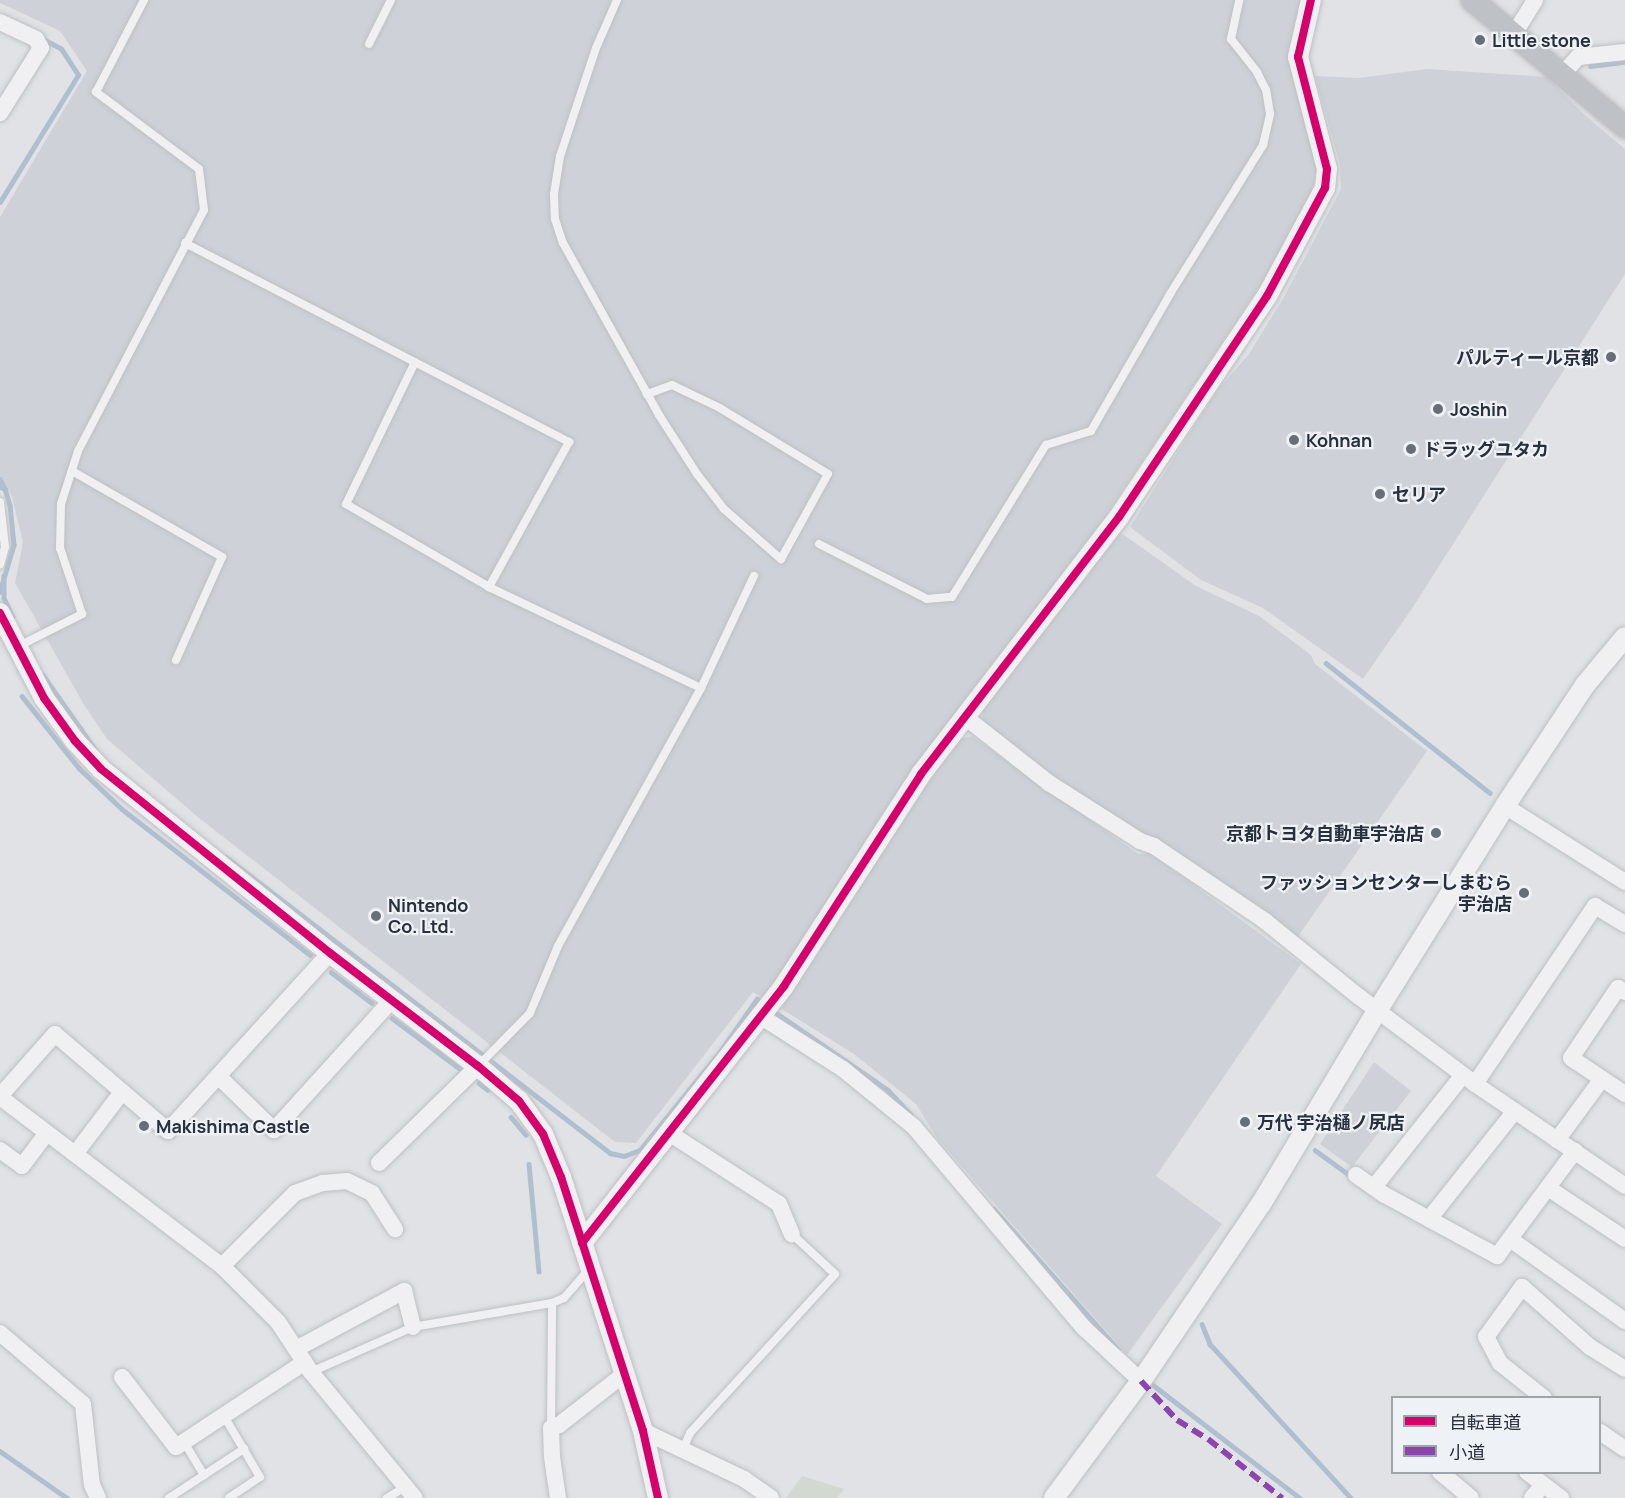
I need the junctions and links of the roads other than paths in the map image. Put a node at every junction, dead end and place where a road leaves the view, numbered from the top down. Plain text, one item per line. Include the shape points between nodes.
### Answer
1 (144, 0) edge
2 (391, 0) edge
3 (617, 0) edge
4 (1239, 0) edge
5 (1311, 0) edge
6 (1472, 0) edge
7 (1535, 0) edge
8 (0, 22) edge
9 (1514, 34) junction
10 (369, 44) dead end
11 (1625, 52) edge
12 (1563, 74) junction
13 (0, 113) edge
14 (1625, 127) edge
15 (185, 243) junction
16 (415, 362) junction
17 (647, 394) junction
18 (72, 471) junction
19 (0, 502) edge
20 (819, 544) dead end
21 (0, 564) edge
22 (754, 576) dead end
23 (489, 587) junction
24 (0, 613) edge
25 (1625, 637) edge
26 (18, 646) junction
27 (176, 660) dead end
28 (700, 688) junction
29 (965, 717) junction
30 (1505, 806) junction
31 (1625, 882) edge
32 (1625, 924) edge
33 (330, 953) junction
34 (1625, 992) edge
35 (392, 1000) junction
36 (1377, 1011) junction
37 (760, 1016) junction
38 (478, 1066) junction
39 (218, 1076) junction
40 (1602, 1078) junction
41 (1469, 1080) junction
42 (122, 1092) junction
43 (1625, 1094) edge
44 (0, 1097) edge
45 (1515, 1111) junction
46 (47, 1133) junction
47 (669, 1133) junction
48 (1557, 1140) junction
49 (0, 1150) edge
50 (1575, 1152) junction
51 (75, 1154) junction
52 (379, 1163) dead end
53 (1356, 1175) dead end
54 (1625, 1186) edge
55 (1374, 1187) junction
56 (1548, 1188) junction
57 (1429, 1219) junction
58 (395, 1229) dead end
59 (792, 1234) joint
60 (1510, 1239) junction
61 (1625, 1239) edge
62 (582, 1243) junction
63 (222, 1266) junction
64 (589, 1269) junction
65 (552, 1303) junction
66 (1625, 1321) edge
67 (412, 1327) junction
68 (0, 1333) edge
69 (304, 1361) junction
70 (1625, 1369) edge
71 (623, 1375) junction
72 (122, 1377) dead end
73 (1141, 1381) junction
74 (1541, 1396) edge
75 (224, 1416) junction
76 (551, 1428) junction
77 (642, 1431) junction
78 (1601, 1433) edge
79 (184, 1442) junction
80 (244, 1449) junction
81 (683, 1449) junction
82 (1625, 1449) edge
83 (1441, 1474) edge
84 (1528, 1474) edge
85 (204, 1475) junction
86 (1538, 1492) edge
87 (410, 1493) edge
88 (98, 1498) edge
89 (169, 1498) edge
90 (229, 1498) edge
91 (387, 1498) edge
92 (558, 1498) edge
93 (658, 1498) edge
94 (771, 1498) edge
95 (1054, 1498) edge
96 (1471, 1498) edge
97 (1561, 1498) edge

1 - 15 lane via 96,92 199,169 204,210
2 - 10 lane
3 - 17 lane via 596,48 560,156 555,219 563,243
4 - 20 lane via 1231,39 1266,90 1270,114 1263,145 1091,431 1046,445 952,597 927,599
5 - 29 street via 1298,57 1327,169 1324,188 1267,296 1119,517
6 - 9 main road
7 - 9 street
8 - 13 street via 36,39 41,48
9 - 12 main road
11 - 12 street via 1578,57
12 - 14 main road
15 - 16 lane
15 - 18 lane via 78,451
16 - 23 lane via 346,504
16 - 23 lane via 569,442
17 - 17 lane via 724,509 781,560 828,474 720,408 672,384
18 - 26 lane via 62,504 60,548 82,614
18 - 27 lane via 222,557
19 - 21 lane via 5,547
22 - 28 lane
23 - 28 lane
24 - 26 street
25 - 30 street via 1585,685
26 - 33 street via 44,698 101,769
28 - 38 lane via 558,946 530,1013
29 - 36 street via 1048,783 1154,846 1265,921
29 - 37 street via 921,774 784,986
30 - 31 street
30 - 36 street
32 - 41 street via 1595,906
33 - 35 street
33 - 39 street
34 - 40 street via 1618,988 1571,1058
35 - 38 street
35 - 39 street via 274,1130
36 - 41 street
36 - 73 street via 1261,1203
37 - 47 street
37 - 73 street via 843,1069 914,1127 1084,1328
38 - 52 street
38 - 62 street via 519,1101 543,1134
39 - 42 street via 168,1131
40 - 43 street
40 - 48 street
41 - 45 street
41 - 55 street
42 - 44 street via 55,1034
42 - 51 street
44 - 46 street
45 - 48 street
45 - 57 street
46 - 49 street via 22,1166
46 - 51 street
47 - 59 street via 779,1204
47 - 62 street
48 - 50 street
50 - 54 street
50 - 56 street
51 - 63 street
53 - 55 street
55 - 57 street
56 - 60 street
56 - 61 street
57 - 60 street via 1497,1256
58 - 63 street via 372,1193 347,1181 323,1183 295,1193
59 - 81 lane via 835,1274 690,1432
60 - 66 street
62 - 64 street
63 - 69 street via 278,1322
64 - 65 lane via 564,1298
64 - 71 street
65 - 67 lane
65 - 76 lane
67 - 69 lane
67 - 69 street via 404,1291
68 - 88 street via 83,1404 92,1485
69 - 75 street
69 - 87 street
70 - 74 street via 1590,1347 1522,1287 1486,1337 1500,1363
71 - 76 street
71 - 77 street
72 - 79 street via 176,1447
73 - 95 street
75 - 79 street
75 - 80 lane
76 - 92 street
77 - 81 street
77 - 93 street
78 - 82 street
79 - 85 lane
80 - 85 lane
80 - 90 lane via 260,1477
81 - 94 street via 744,1479
83 - 96 street
84 - 86 street
85 - 89 lane
86 - 97 street
87 - 91 lane

